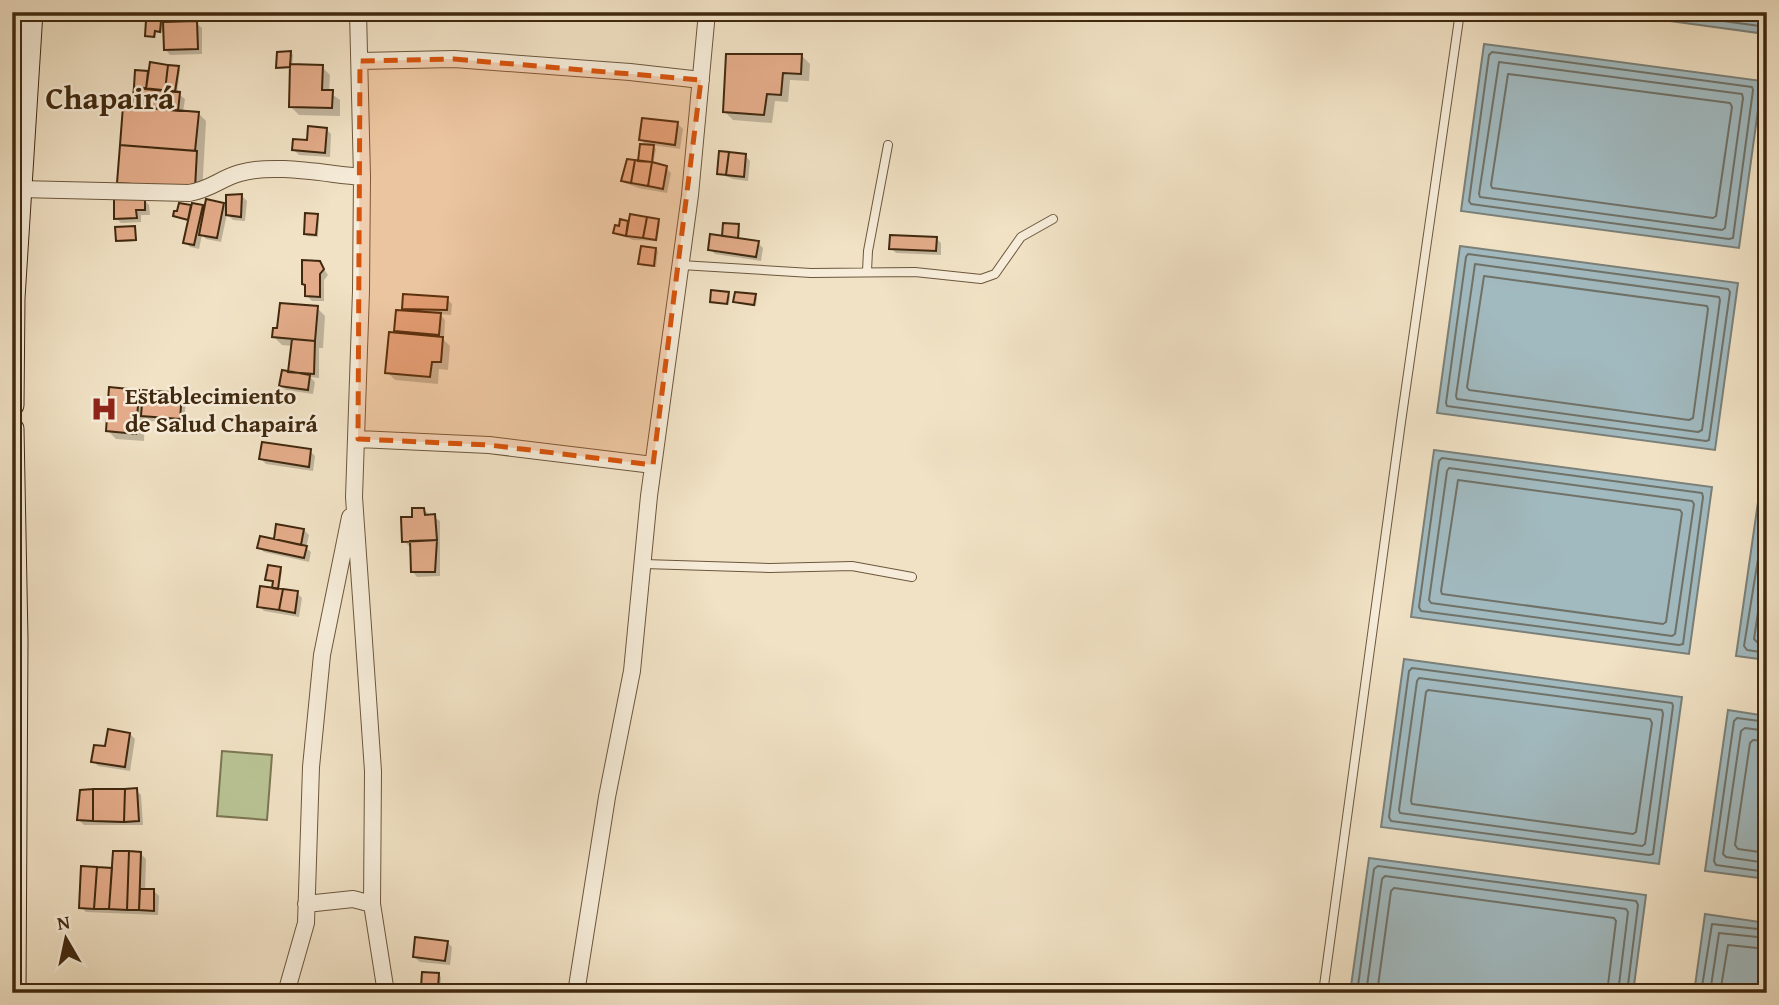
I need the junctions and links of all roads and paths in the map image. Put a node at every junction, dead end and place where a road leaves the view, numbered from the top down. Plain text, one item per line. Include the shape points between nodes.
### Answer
1 (31, 12) edge
2 (358, 12) edge
3 (706, 12) edge
4 (1460, 12) edge
5 (360, 61) junction
6 (701, 80) junction
7 (888, 145) dead end
8 (362, 177) junction
9 (19, 189) junction
10 (1053, 219) dead end
11 (681, 265) junction
12 (867, 271) junction
13 (12, 404) edge
14 (12, 429) edge
15 (358, 439) junction
16 (653, 465) junction
17 (354, 497) junction
18 (644, 564) junction
19 (912, 577) dead end
20 (14, 655) edge
21 (306, 904) junction
22 (372, 904) junction
23 (14, 993) edge
24 (286, 993) edge
25 (386, 993) edge
26 (576, 993) edge
27 (1323, 993) edge

1 - 9 main road
2 - 5 street
3 - 6 street
4 - 27 lane
5 - 6 street via 454,60
5 - 8 street
6 - 11 street
7 - 12 lane
8 - 9 street via 256,170 189,192
8 - 15 street
9 - 13 main road
10 - 12 lane via 1021,237 995,274 981,279
11 - 12 lane via 811,273
11 - 16 street
14 - 20 main road
15 - 16 street via 489,444
15 - 17 street
16 - 18 street
17 - 21 street via 322,654 311,767
17 - 22 street via 373,771
18 - 19 lane via 852,566
18 - 26 street via 632,671
20 - 23 main road
21 - 22 street via 353,899
21 - 24 street via 306,923
22 - 25 street

